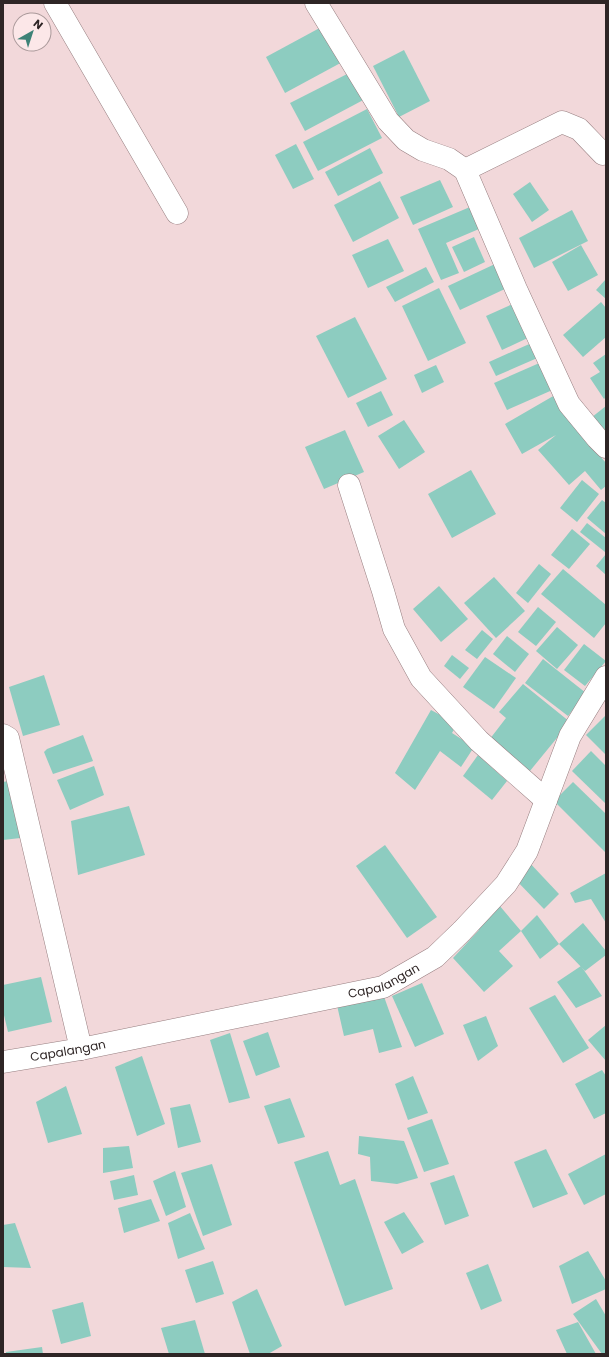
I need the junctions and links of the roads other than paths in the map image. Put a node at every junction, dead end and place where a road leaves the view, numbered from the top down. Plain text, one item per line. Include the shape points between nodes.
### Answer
1 (55, 3) edge
2 (316, 3) edge
3 (603, 154) dead end
4 (465, 170) junction
5 (177, 213) dead end
6 (606, 447) edge
7 (349, 485) dead end
8 (606, 677) edge
9 (3, 735) edge
10 (546, 800) junction
11 (81, 1049) junction
12 (3, 1062) edge

1 - 5 street
2 - 4 street via 388,121 406,140 423,150 449,159
3 - 4 street via 579,129 562,122
4 - 6 street via 569,404
7 - 10 street via 394,629 421,678 479,741
8 - 10 street, Capalangan via 570,736
9 - 11 street via 8,738
10 - 11 street, Capalangan via 527,851 506,884 435,957 383,987
11 - 12 street, Capalangan

